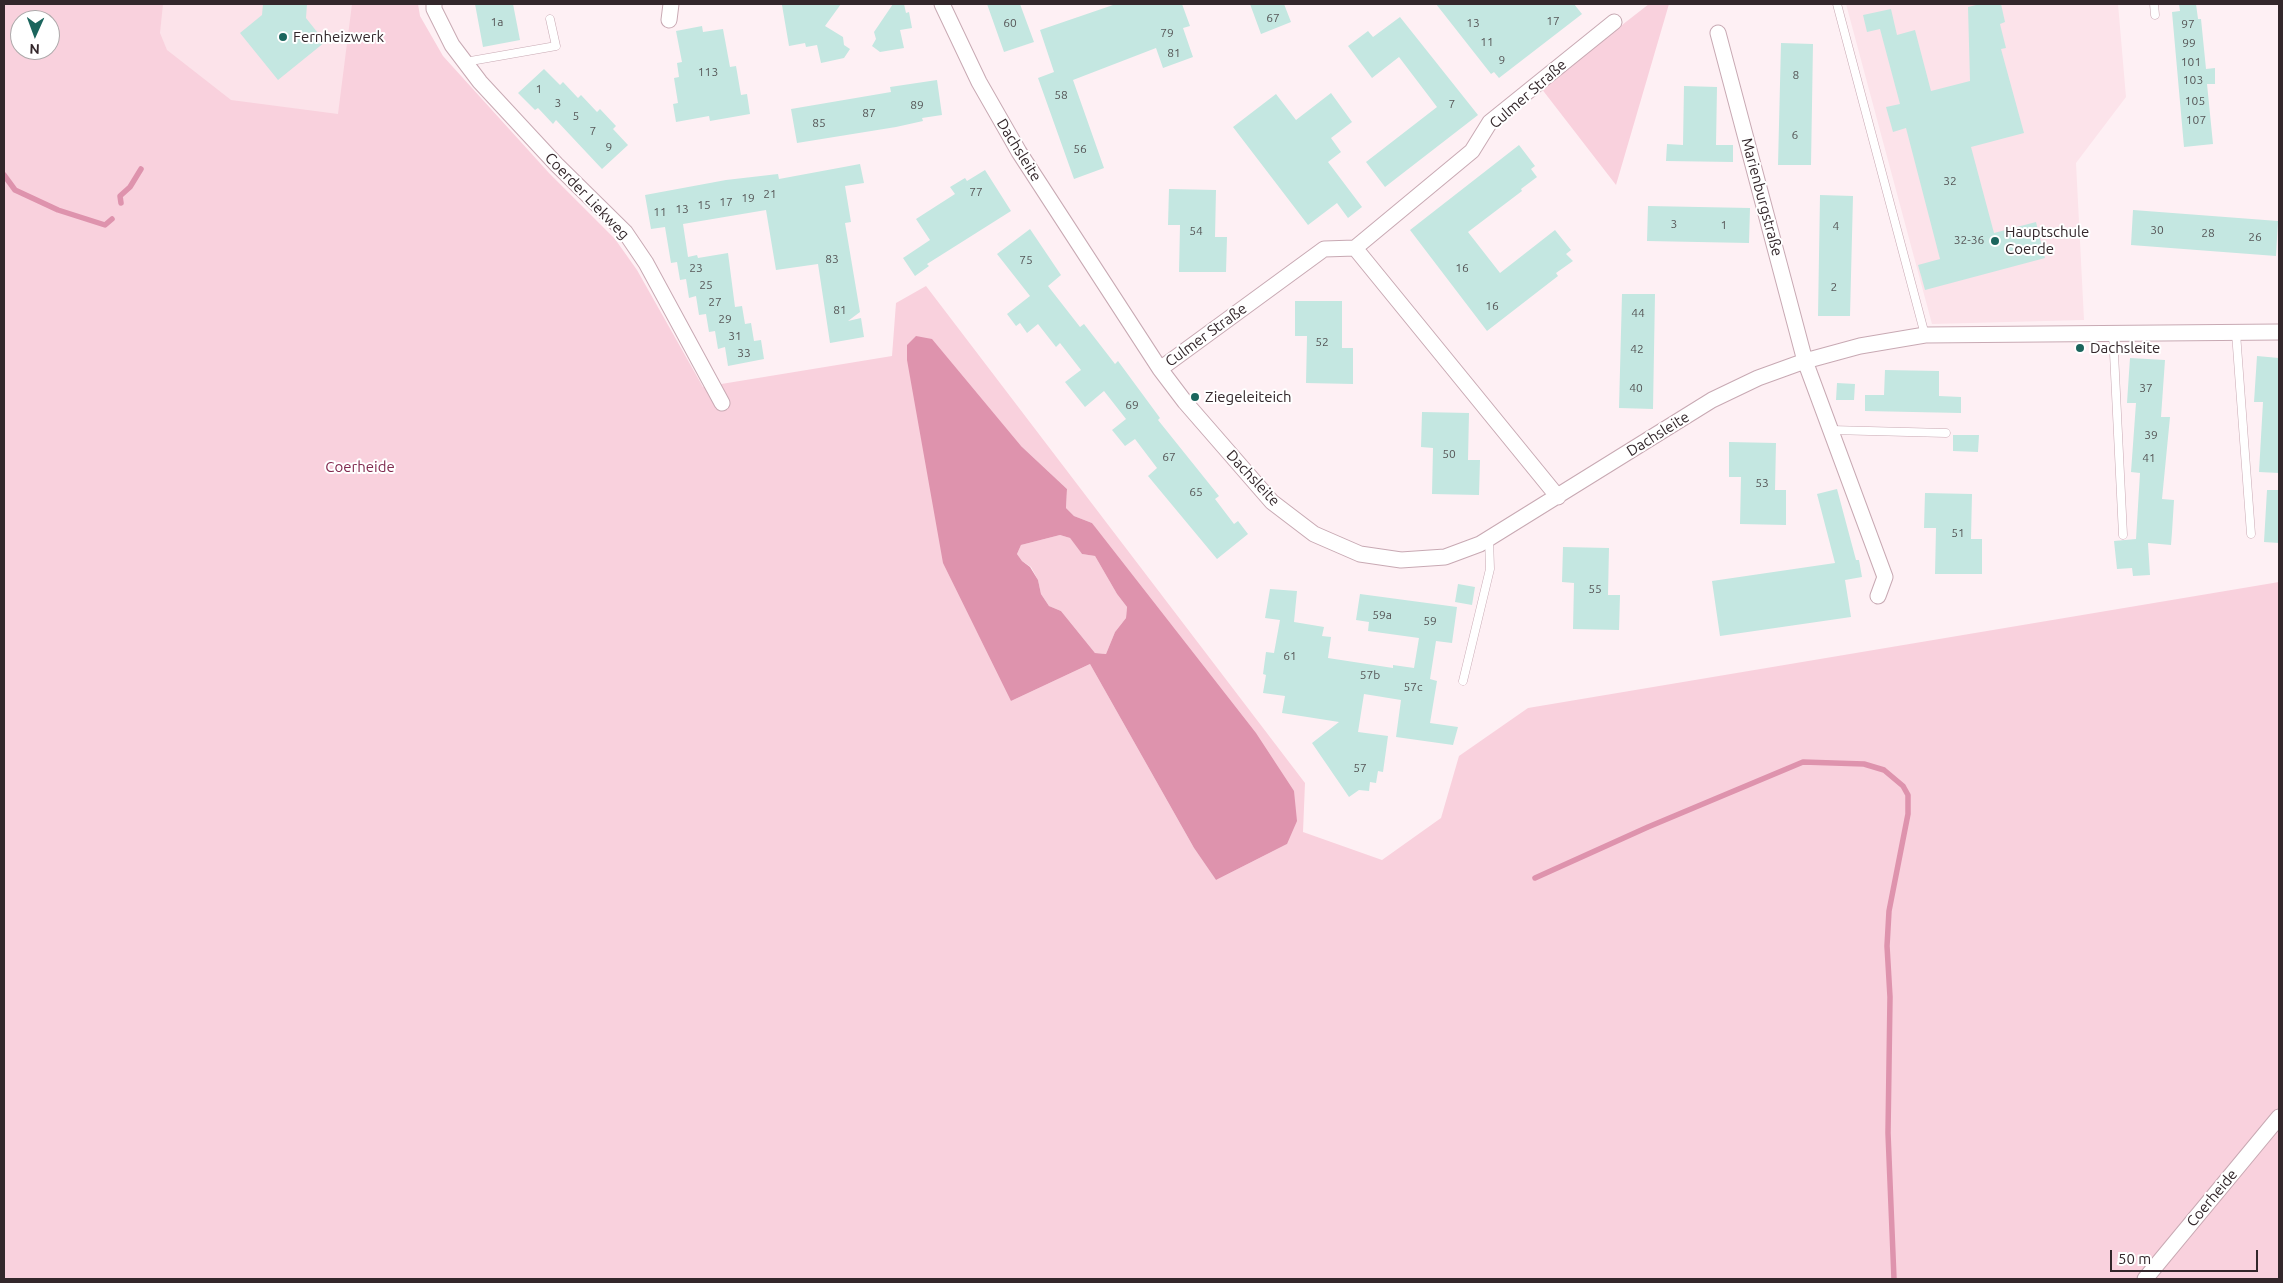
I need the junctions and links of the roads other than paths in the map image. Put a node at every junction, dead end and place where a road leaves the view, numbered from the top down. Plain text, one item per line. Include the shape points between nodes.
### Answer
1 (434, 4) edge
2 (671, 4) edge
3 (942, 4) edge
4 (1837, 4) edge
5 (2154, 4) edge
6 (2155, 15) dead end
7 (550, 19) dead end
8 (669, 20) dead end
9 (1614, 22) dead end
10 (1718, 33) dead end
11 (465, 62) junction
12 (1355, 248) junction
13 (2279, 332) edge
14 (2113, 334) junction
15 (2236, 334) junction
16 (1925, 336) junction
17 (1806, 360) junction
18 (1160, 369) junction
19 (722, 403) dead end
20 (1831, 430) junction
21 (1946, 432) dead end
22 (1558, 497) junction
23 (2251, 534) dead end
24 (2123, 535) dead end
25 (1489, 538) junction
26 (1878, 596) dead end
27 (1463, 681) dead end
28 (2279, 1116) edge
29 (2145, 1279) edge

1 - 11 street, Coerder Liekweg via 452,45
2 - 8 street
3 - 18 street, Dachsleite via 979,82 1019,152
4 - 16 lane
5 - 6 lane
7 - 11 lane via 556,46
9 - 12 street, Culmer Straße via 1490,122 1472,151
10 - 17 street, Marienburgstraße
11 - 19 street, Coerder Liekweg via 556,164 625,232 646,263
12 - 18 street, Culmer Straße via 1324,249
12 - 22 street
13 - 15 street, Dachsleite
14 - 15 street, Dachsleite
14 - 16 street, Dachsleite
14 - 24 lane
15 - 23 lane
16 - 17 street, Dachsleite via 1860,346
17 - 20 street
17 - 22 street, Dachsleite via 1712,400
18 - 25 street, Dachsleite via 1272,502 1314,534 1360,554 1401,560 1445,557
20 - 21 lane
20 - 26 street via 1885,577
22 - 25 street, Dachsleite
25 - 27 lane via 1490,569
28 - 29 street, Coerheide

